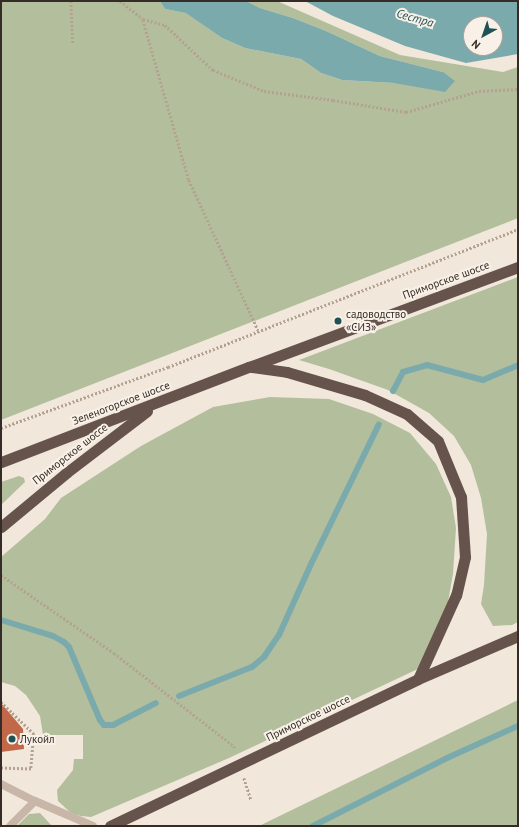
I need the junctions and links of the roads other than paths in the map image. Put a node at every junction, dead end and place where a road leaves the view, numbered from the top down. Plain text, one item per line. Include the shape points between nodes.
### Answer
1 (518, 267) edge
2 (249, 367) junction
3 (157, 404) junction
4 (1, 462) edge
5 (1, 527) edge
6 (518, 636) edge
7 (418, 679) junction
8 (1, 784) edge
9 (34, 801) junction
10 (10, 826) edge
11 (93, 826) edge
12 (110, 826) edge

1 - 2 highway, Приморское шоссе
2 - 3 highway, Зеленогорское шоссе
2 - 7 highway via 287,372 365,394 407,414 438,441 461,497 465,557 456,595
3 - 4 highway, Зеленогорское шоссе
3 - 5 highway, Приморское шоссе via 66,473
6 - 7 highway, Приморское шоссе
7 - 12 highway, Приморское шоссе
8 - 9 lane
9 - 10 lane
9 - 11 lane

